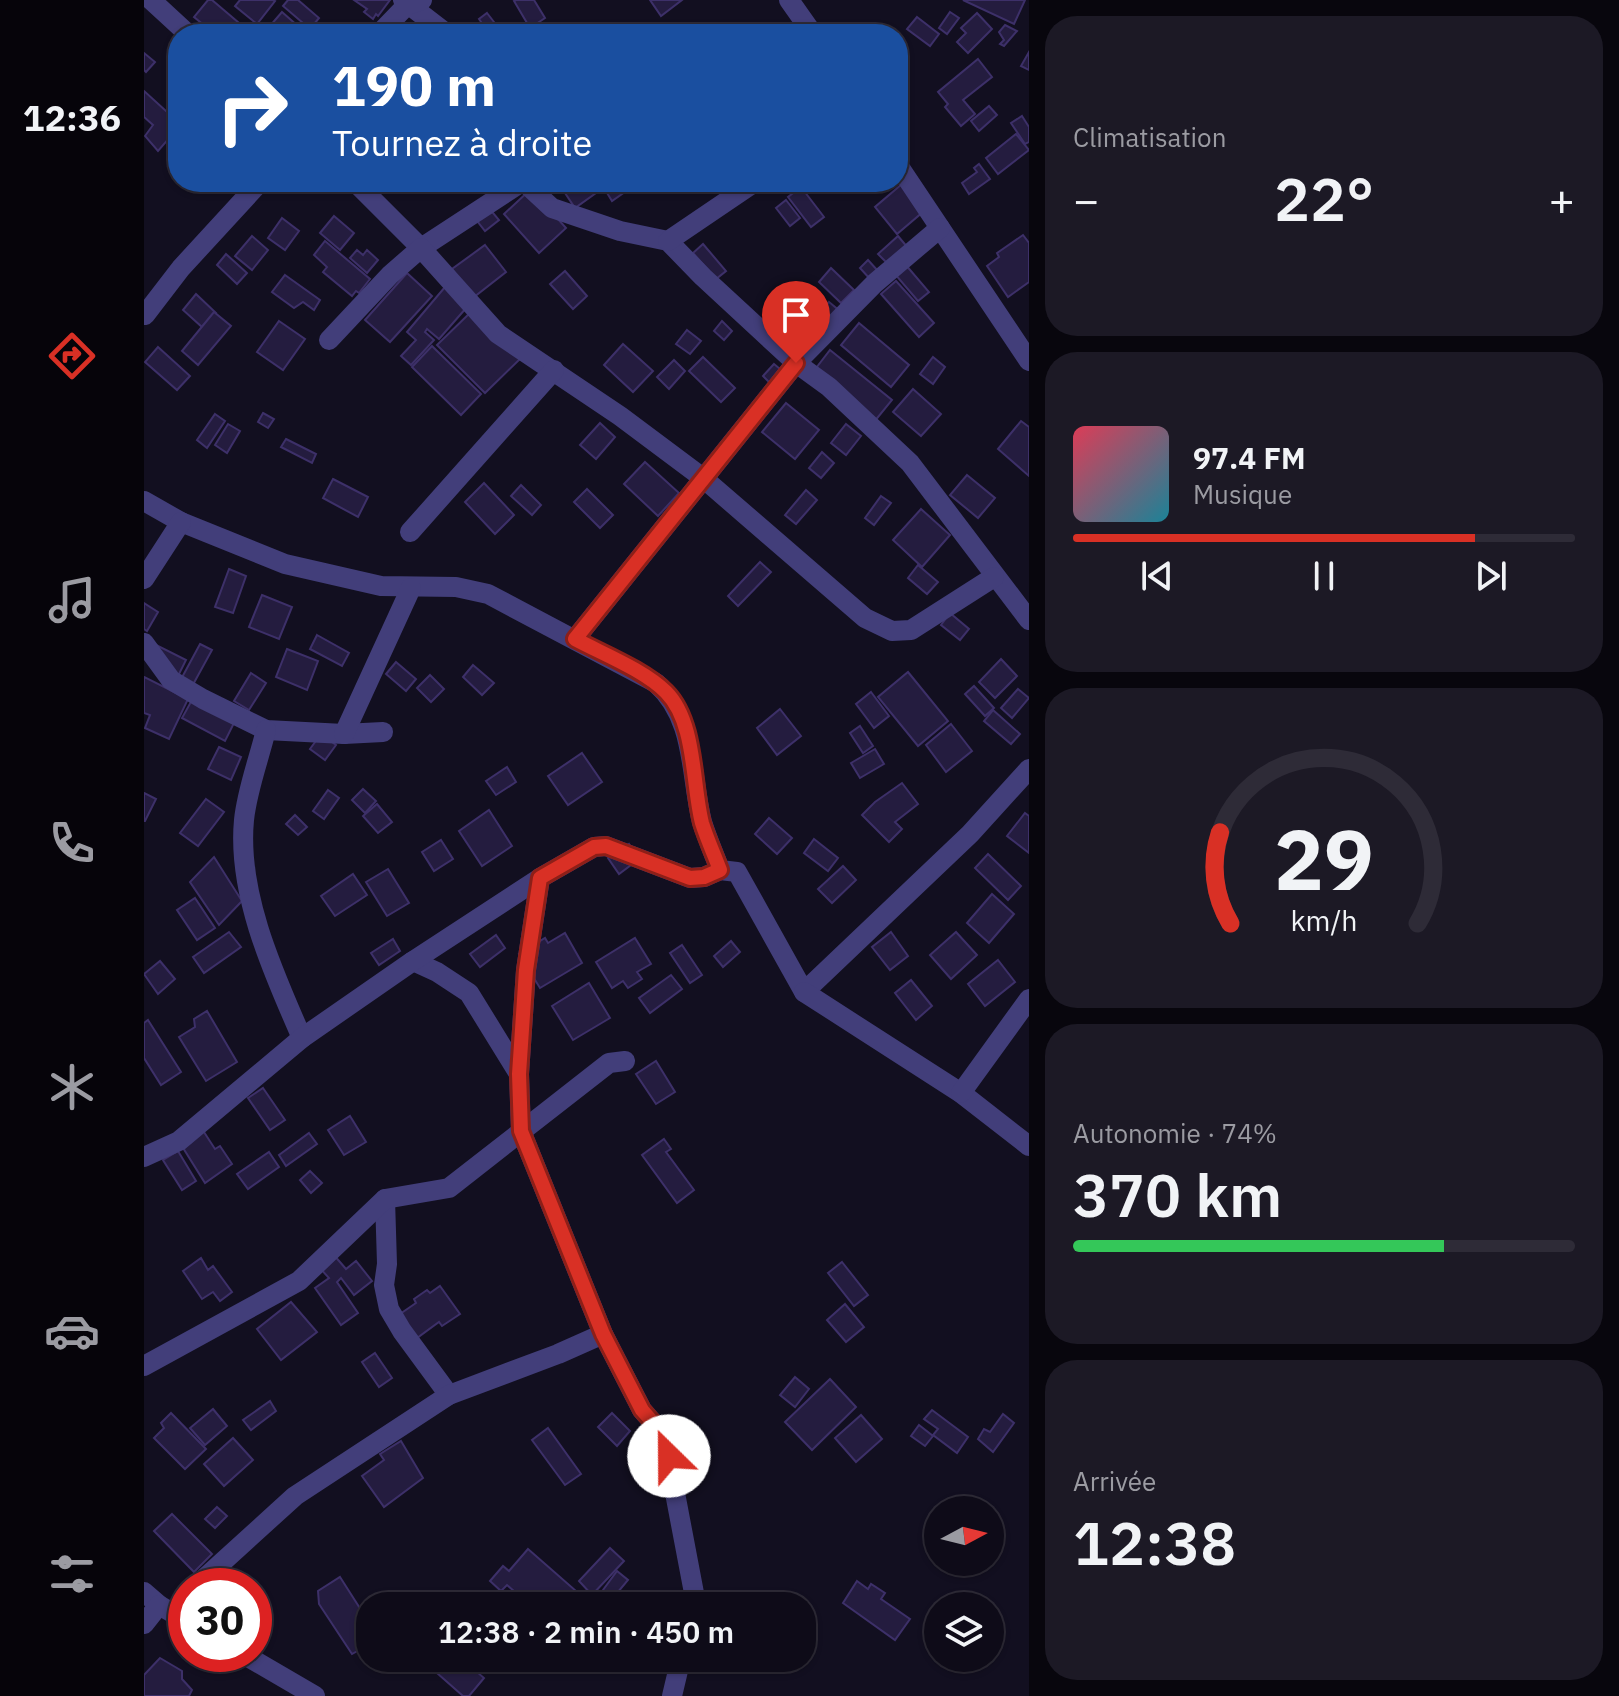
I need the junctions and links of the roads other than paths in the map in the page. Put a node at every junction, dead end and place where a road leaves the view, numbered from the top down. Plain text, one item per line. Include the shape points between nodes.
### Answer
1 (151, 0) edge
2 (789, 0) edge
3 (411, 2) edge
4 (177, 24) edge
5 (389, 24) edge
6 (436, 24) edge
7 (806, 24) edge
8 (908, 180) edge
9 (251, 192) edge
10 (365, 192) edge
11 (508, 192) edge
12 (534, 192) edge
13 (740, 192) edge
14 (940, 228) junction
15 (668, 241) junction
16 (421, 248) junction
17 (145, 315) edge
18 (329, 340) dead end
19 (1029, 361) edge
20 (796, 363) junction
21 (554, 370) junction
22 (703, 478) junction
23 (144, 501) edge
24 (181, 522) junction
25 (410, 532) dead end
26 (994, 577) junction
27 (144, 579) edge
28 (411, 588) junction
29 (1029, 620) edge
30 (575, 639) junction
31 (144, 643) edge
32 (266, 730) junction
33 (383, 732) dead end
34 (344, 734) junction
35 (1029, 769) edge
36 (720, 870) junction
37 (540, 878) junction
38 (413, 961) junction
39 (804, 992) junction
40 (1029, 999) edge
41 (302, 1038) junction
42 (625, 1061) dead end
43 (519, 1074) junction
44 (961, 1093) junction
45 (521, 1131) junction
46 (1029, 1146) edge
47 (144, 1157) edge
48 (385, 1199) junction
49 (603, 1334) junction
50 (144, 1366) edge
51 (449, 1395) junction
52 (216, 1568) edge
53 (694, 1592) edge
54 (164, 1608) edge
55 (144, 1624) edge
56 (272, 1671) edge
57 (678, 1672) edge
58 (315, 1696) edge
59 (672, 1696) edge

1 - 4 street
2 - 7 street
3 - 5 street
3 - 6 street
8 - 14 street
9 - 17 street
10 - 16 street
11 - 16 street
12 - 15 street via 552,208
13 - 15 street
14 - 19 street
14 - 20 street via 875,283
15 - 20 street
16 - 18 street
16 - 21 street via 498,334
20 - 22 street
20 - 26 street via 910,463
21 - 22 street
21 - 25 street
22 - 26 street via 865,618 892,631 911,630
22 - 30 street
23 - 24 street
24 - 27 street
24 - 28 street via 285,564
26 - 29 street
28 - 30 street via 456,587 488,594
28 - 34 street
30 - 36 street via 656,683 679,710 703,824
31 - 32 street via 171,680
32 - 34 street
32 - 41 street via 244,816 244,873 270,964
33 - 34 street
35 - 39 street via 970,834
36 - 37 street via 690,878 606,846 594,847
36 - 39 street via 737,872
37 - 38 street
37 - 43 street via 526,970
38 - 41 street
38 - 43 street via 469,993
39 - 44 street
40 - 44 street
41 - 47 street via 179,1141
42 - 45 street via 609,1063
43 - 45 street
44 - 46 street
45 - 48 street via 449,1188
45 - 49 street
48 - 50 street via 299,1281
48 - 51 street via 384,1285 389,1309
49 - 51 street
49 - 53 street via 642,1410 664,1435
51 - 52 street via 295,1496
54 - 55 street
56 - 58 street
57 - 59 street

